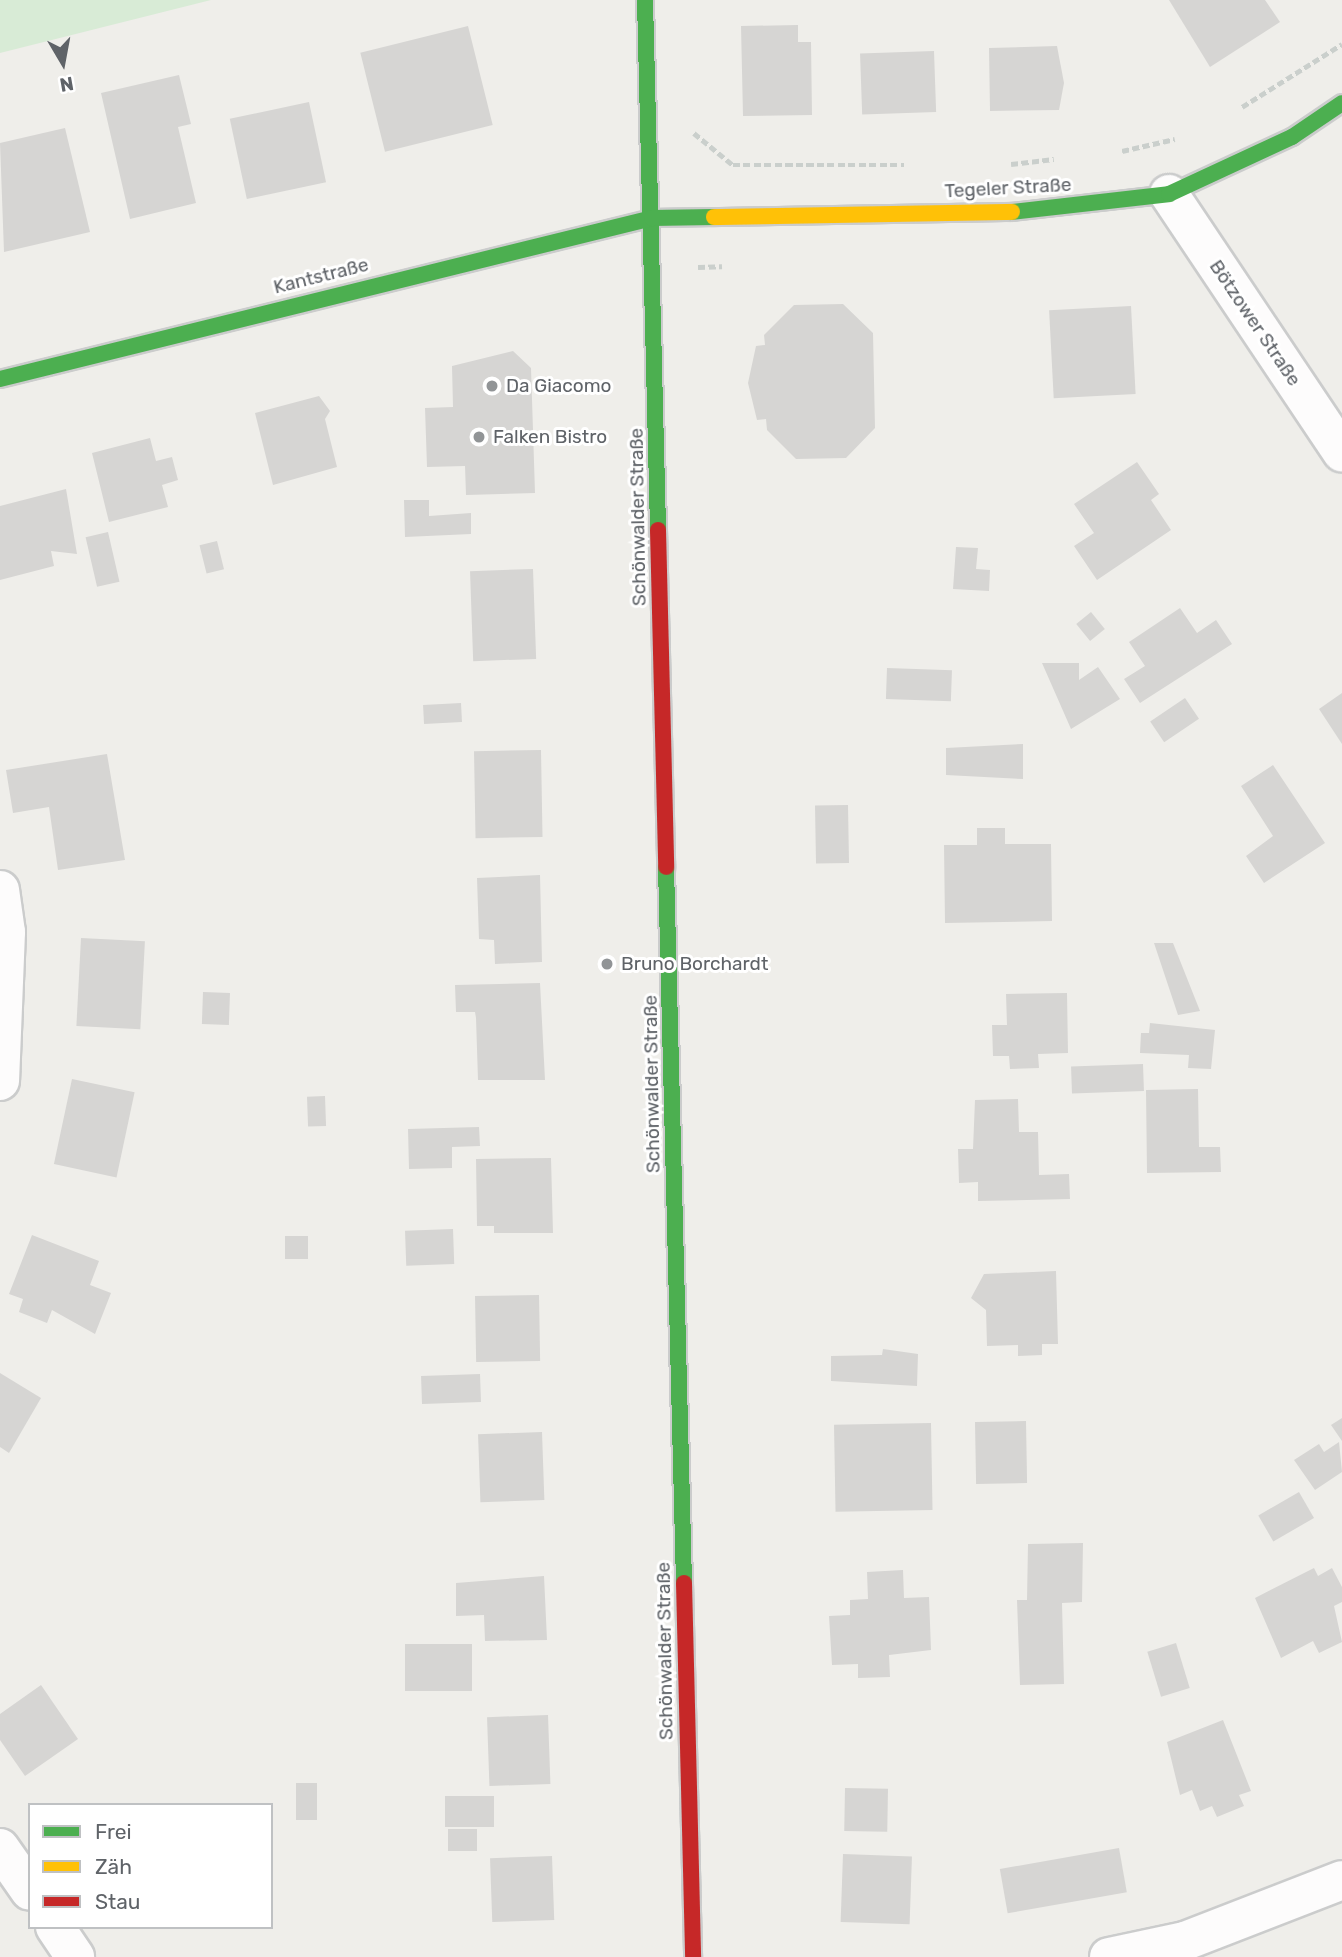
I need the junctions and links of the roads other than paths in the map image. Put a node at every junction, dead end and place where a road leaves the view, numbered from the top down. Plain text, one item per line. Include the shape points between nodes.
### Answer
1 (645, 0) edge
2 (1342, 103) edge
3 (1169, 194) junction
4 (652, 218) junction
5 (0, 379) edge
6 (1342, 452) edge
7 (0, 890) edge
8 (0, 1081) edge
9 (0, 1848) edge
10 (1342, 1880) edge
11 (28, 1888) edge
12 (56, 1929) edge
13 (75, 1957) edge
14 (693, 1957) edge
15 (1110, 1957) edge

1 - 4 main road, Schönwalder Straße
2 - 3 main road, Tegeler Straße via 1292,137
3 - 4 main road, Tegeler Straße via 1020,212
3 - 6 street, Bötzower Straße
4 - 5 main road, Kantstraße
4 - 14 main road, Schönwalder Straße
7 - 8 street via 6,932
9 - 11 street
10 - 15 street via 1185,1941
12 - 13 street

